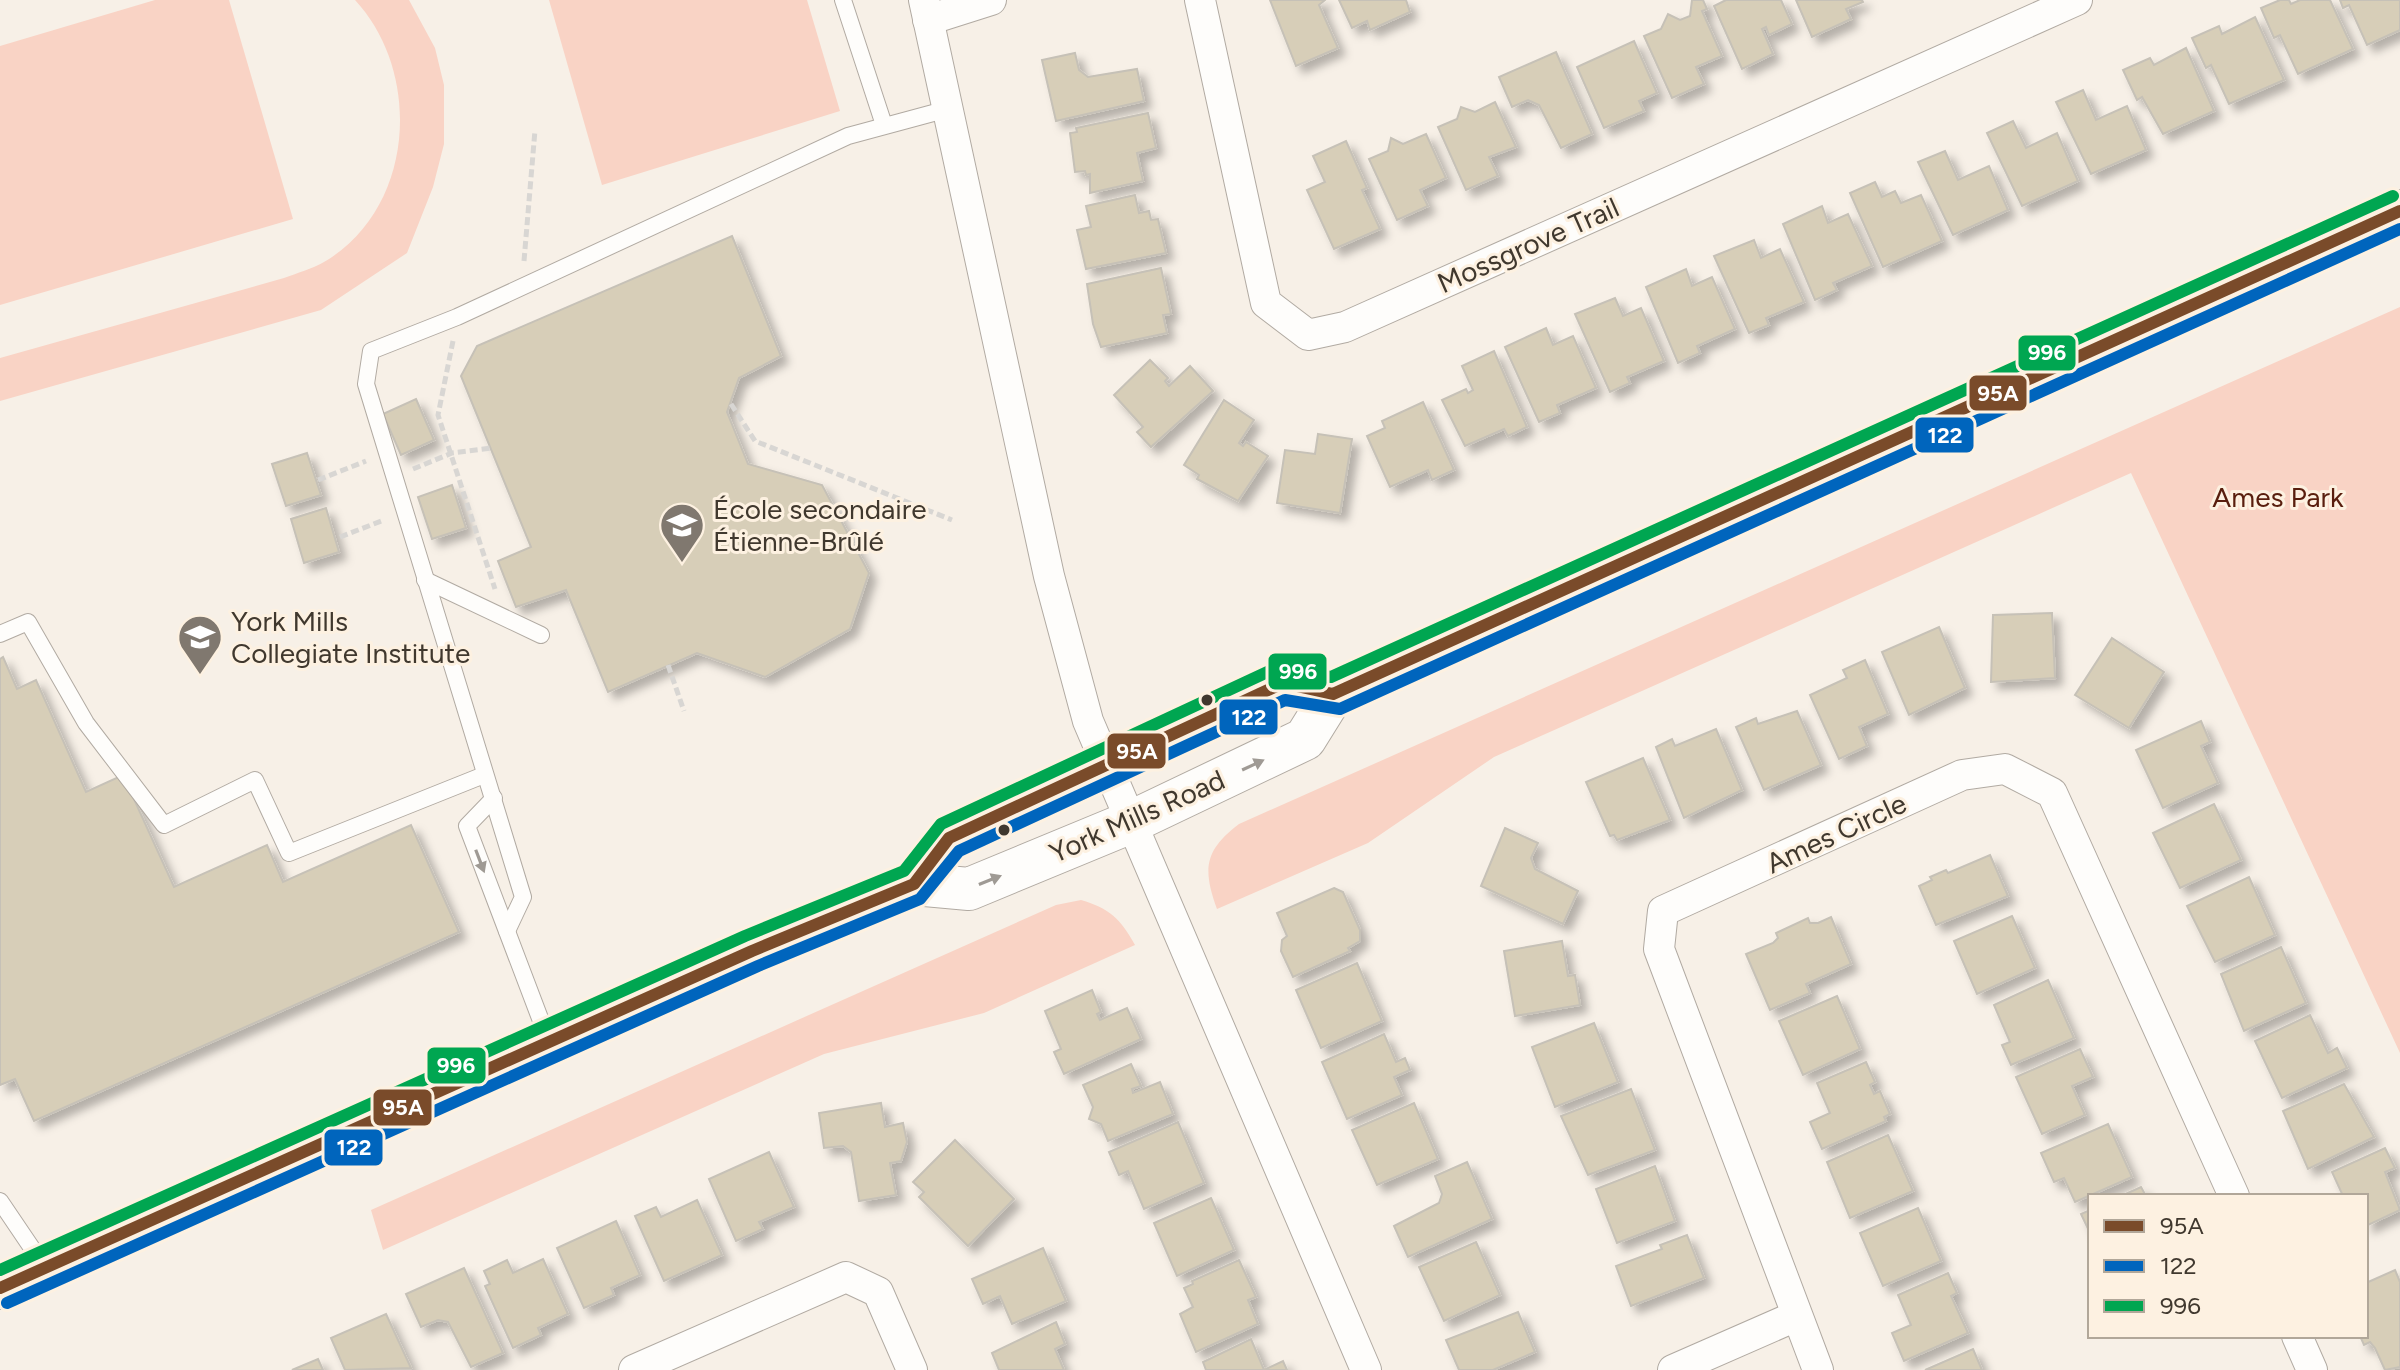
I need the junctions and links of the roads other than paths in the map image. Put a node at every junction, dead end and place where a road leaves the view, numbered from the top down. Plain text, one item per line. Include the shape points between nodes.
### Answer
1 (843, 0) edge
2 (991, 0) edge
3 (1200, 0) edge
4 (2077, 0) edge
5 (926, 10) edge
6 (948, 109) junction
7 (884, 125) junction
8 (2400, 211) edge
9 (425, 580) junction
10 (0, 634) edge
11 (541, 635) dead end
12 (1333, 694) junction
13 (1104, 763) junction
14 (484, 775) junction
15 (494, 798) junction
16 (1131, 822) junction
17 (914, 884) junction
18 (507, 931) junction
19 (549, 1042) junction
20 (2233, 1194) edge
21 (0, 1201) edge
22 (45, 1267) junction
23 (0, 1288) edge
24 (1796, 1316) junction
25 (2298, 1338) edge
26 (634, 1370) edge
27 (912, 1370) edge
28 (1366, 1370) edge
29 (1673, 1370) edge
30 (1818, 1370) edge
31 (2312, 1370) edge

1 - 7 lane
2 - 5 street
3 - 4 street, Mossgrove Trail via 1266,303 1308,335 1345,327
5 - 6 street
6 - 7 lane
6 - 13 street via 1049,576
7 - 9 lane via 848,136 457,317 371,351 366,384
8 - 12 main road
9 - 11 lane
9 - 14 lane
10 - 14 lane via 28,622 86,723 164,825 255,780 289,853
12 - 13 main road, York Mills Road via 1283,683
16 -> 12 main road, York Mills Road via 1305,739
13 - 16 street
13 - 17 main road, York Mills Road via 949,838
14 - 15 lane
15 - 18 lane via 523,897
15 -> 18 lane via 467,826
17 -> 16 main road, York Mills Road via 969,889
16 - 28 street
17 - 19 main road, York Mills Road
18 - 19 lane
19 - 22 main road, York Mills Road
20 - 24 street, Ames Circle via 2052,793 2005,769 1962,775 1663,911 1659,949
21 - 22 lane
22 - 23 main road, York Mills Road
24 - 29 street
24 - 30 street, Ames Circle
25 - 31 street
26 - 27 street via 846,1277 878,1292

